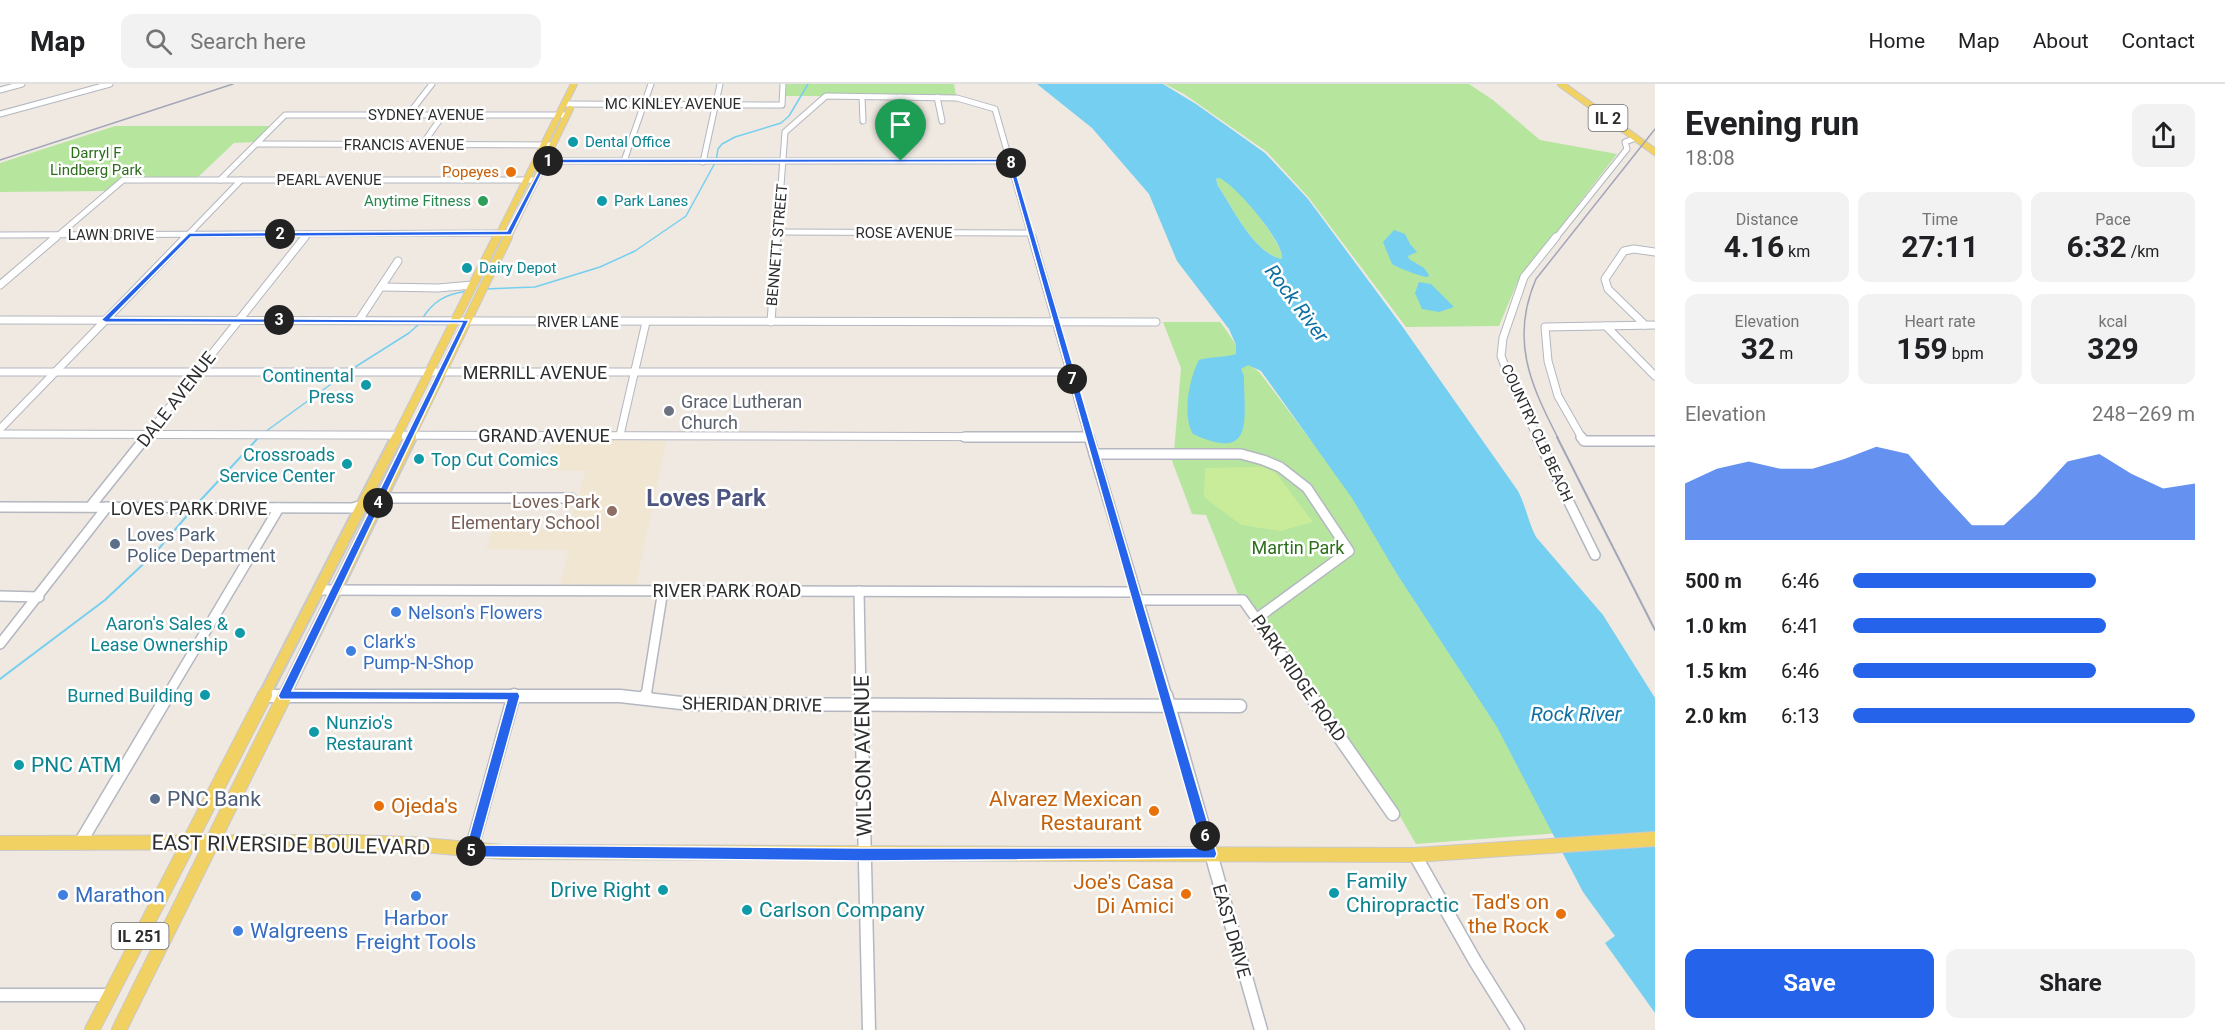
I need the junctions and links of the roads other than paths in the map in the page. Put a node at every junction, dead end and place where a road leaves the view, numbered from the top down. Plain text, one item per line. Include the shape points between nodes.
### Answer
1 (22, 84) edge
2 (102, 84) edge
3 (110, 84) edge
4 (432, 84) edge
5 (574, 84) edge
6 (582, 84) edge
7 (651, 84) edge
8 (720, 84) edge
9 (783, 84) edge
10 (1561, 84) edge
11 (0, 90) edge
12 (862, 97) junction
13 (900, 97) junction
14 (937, 97) junction
15 (564, 104) junction
16 (572, 104) junction
17 (644, 104) junction
18 (715, 104) junction
19 (24, 106) junction
20 (0, 113) edge
21 (408, 115) junction
22 (443, 115) junction
23 (559, 115) junction
24 (567, 115) junction
25 (863, 121) dead end
26 (942, 121) dead end
27 (904, 128) dead end
28 (1636, 138) junction
29 (257, 144) junction
30 (422, 145) junction
31 (543, 145) junction
32 (552, 145) junction
33 (1655, 152) edge
34 (1010, 160) junction
35 (534, 161) junction
36 (545, 161) junction
37 (624, 161) junction
38 (783, 161) junction
39 (706, 162) junction
40 (220, 180) junction
41 (241, 180) junction
42 (524, 180) junction
43 (536, 180) junction
44 (777, 232) junction
45 (509, 233) junction
46 (1030, 233) junction
47 (308, 234) junction
48 (499, 234) junction
49 (0, 235) edge
50 (59, 235) junction
51 (189, 235) junction
52 (1655, 252) edge
53 (398, 261) dead end
54 (0, 285) edge
55 (382, 287) junction
56 (476, 289) junction
57 (0, 320) edge
58 (105, 320) junction
59 (239, 320) junction
60 (359, 320) junction
61 (461, 321) junction
62 (646, 322) junction
63 (771, 322) junction
64 (1156, 322) dead end
65 (1056, 323) junction
66 (1645, 325) junction
67 (1655, 325) edge
68 (1606, 326) junction
69 (0, 372) edge
70 (55, 372) junction
71 (197, 372) junction
72 (635, 372) junction
73 (1070, 372) junction
74 (428, 373) junction
75 (441, 373) junction
76 (1655, 376) edge
77 (0, 429) edge
78 (0, 434) edge
79 (148, 434) junction
80 (397, 435) junction
81 (412, 435) junction
82 (620, 435) junction
83 (1089, 437) junction
84 (1655, 441) edge
85 (1094, 454) junction
86 (571, 498) dead end
87 (378, 502) junction
88 (362, 506) junction
89 (0, 507) edge
90 (90, 507) junction
91 (107, 507) junction
92 (279, 508) junction
93 (1595, 555) dead end
94 (319, 590) junction
95 (335, 590) junction
96 (663, 590) junction
97 (859, 591) junction
98 (0, 596) edge
99 (1136, 596) junction
100 (39, 597) junction
101 (1256, 619) junction
102 (0, 644) edge
103 (265, 696) junction
104 (284, 696) junction
105 (514, 696) junction
106 (646, 698) junction
107 (863, 706) junction
108 (1240, 706) dead end
109 (1170, 707) junction
110 (1393, 814) dead end
111 (1655, 839) edge
112 (188, 841) junction
113 (214, 842) junction
114 (0, 843) edge
115 (80, 843) junction
116 (471, 851) junction
117 (864, 854) junction
118 (1210, 854) junction
119 (1415, 855) junction
120 (0, 995) edge
121 (109, 995) junction
122 (92, 1030) edge
123 (119, 1030) edge
124 (869, 1030) edge
125 (1261, 1030) edge
126 (1518, 1030) edge

1 - 11 street
2 - 19 street
3 - 19 street
4 - 21 street
5 - 15 main road, IL 251
6 - 16 main road, IL 251
7 - 17 street
8 - 18 street
9 - 18 street, MC KINLEY AVENUE via 782,105
10 - 28 main road, IL 2
12 - 13 street
12 - 25 street
12 - 38 street, BENNETT STREET via 826,96 785,132
13 - 14 street
13 - 27 street
14 - 26 street
14 - 34 street, EAST DRIVE via 957,98 995,109
15 - 16 street, MC KINLEY AVENUE
15 - 23 main road, IL 251
16 - 17 street, MC KINLEY AVENUE
16 - 24 main road, IL 251
17 - 18 street, MC KINLEY AVENUE
17 - 37 street
18 - 39 street
19 - 20 street
21 - 22 street, SYDNEY AVENUE
21 - 29 street, SYDNEY AVENUE via 285,115
22 - 23 street, SYDNEY AVENUE
22 - 30 street
23 - 24 street, SYDNEY AVENUE
23 - 31 main road, IL 251
24 - 32 main road, IL 251
28 - 33 main road, IL 2
28 - 93 street, COUNTRY CLB BEACH via 1625,142 1627,149 1524,277 1503,338 1501,356
29 - 30 street, FRANCIS AVENUE
29 - 40 street
30 - 31 street, FRANCIS AVENUE
31 - 32 street, FRANCIS AVENUE
31 - 35 main road, IL 251
32 - 36 main road, IL 251
34 - 38 street
34 - 46 street, EAST DRIVE
35 - 36 street
35 - 42 main road, IL 251
36 - 37 street
36 - 43 main road, IL 251
37 - 39 street
38 - 39 street
38 - 44 street, BENNETT STREET
40 - 41 street, PEARL AVENUE
40 - 50 street, PEARL AVENUE via 123,180
41 - 42 street, PEARL AVENUE
41 - 51 street
42 - 43 street, PEARL AVENUE
42 - 48 main road, IL 251
43 - 45 main road, IL 251
44 - 46 street, ROSE AVENUE
44 - 63 street, BENNETT STREET
45 - 48 street, LAWN DRIVE
45 - 56 main road, IL 251
46 - 65 street, EAST DRIVE
47 - 48 street, LAWN DRIVE
47 - 51 street, LAWN DRIVE
47 - 59 street, DALE AVENUE
48 - 56 main road, IL 251
49 - 50 street, LAWN DRIVE
50 - 51 street, LAWN DRIVE
50 - 54 street
51 - 58 street
52 - 66 street via 1624,251 1605,279 1608,289
53 - 55 street
55 - 56 street
55 - 60 street
56 - 61 main road, IL 251
57 - 58 street, RIVER LANE
58 - 59 street, RIVER LANE
58 - 70 street
59 - 60 street, RIVER LANE
59 - 71 street, DALE AVENUE
60 - 61 street, RIVER LANE
61 - 62 street, RIVER LANE
61 - 74 main road, IL 251
61 - 75 main road, IL 251
62 - 63 street, RIVER LANE
62 - 72 street
63 - 65 street, RIVER LANE
64 - 65 street, RIVER LANE
65 - 73 street, EAST DRIVE
66 - 67 street
66 - 68 street
68 - 76 street
68 - 84 street via 1545,327 1548,362 1558,396 1584,441
69 - 70 street, MERRILL AVENUE
70 - 71 street, MERRILL AVENUE
70 - 77 street
71 - 74 street, MERRILL AVENUE
71 - 79 street, DALE AVENUE
72 - 73 street, MERRILL AVENUE
72 - 75 street, MERRILL AVENUE
72 - 82 street
73 - 83 street, EAST DRIVE
74 - 75 street, MERRILL AVENUE
74 - 80 main road, IL 251
75 - 81 main road, IL 251
78 - 79 street, GRAND AVENUE
79 - 80 street, GRAND AVENUE
79 - 90 street, DALE AVENUE
80 - 81 street, GRAND AVENUE
80 - 88 main road, IL 251
81 - 82 street, GRAND AVENUE
81 - 87 main road, IL 251
82 - 83 street, GRAND AVENUE
83 - 85 street, EAST DRIVE
85 - 99 street, EAST DRIVE
85 - 101 street via 1241,454 1282,467 1301,480 1349,551
86 - 87 street, LOVES PARK DRIVE via 389,498
87 - 88 street, LOVES PARK DRIVE
87 - 95 main road, IL 251
88 - 92 street, LOVES PARK DRIVE
88 - 94 main road, IL 251
89 - 90 street, LOVES PARK DRIVE
90 - 91 street, LOVES PARK DRIVE
91 - 92 street, LOVES PARK DRIVE
91 - 100 street
92 - 115 street
94 - 95 street, RIVER PARK ROAD
94 - 103 main road, IL 251
95 - 96 street, RIVER PARK ROAD
95 - 104 main road, IL 251
96 - 97 street, RIVER PARK ROAD
96 - 106 street
97 - 99 street, RIVER PARK ROAD
97 - 107 street, WILSON AVENUE
98 - 100 street
99 - 101 street, PARK RIDGE ROAD via 1239,599
99 - 109 street, EAST DRIVE
100 - 102 street
101 - 110 street, PARK RIDGE ROAD
103 - 104 street, SHERIDAN DRIVE
103 - 112 main road, IL 251
104 - 105 street, SHERIDAN DRIVE
104 - 113 main road, IL 251
105 - 106 street, SHERIDAN DRIVE
105 - 116 street
106 - 107 street, SHERIDAN DRIVE via 690,704
107 - 109 street, SHERIDAN DRIVE
107 - 117 street, WILSON AVENUE
108 - 109 street, SHERIDAN DRIVE
109 - 118 street, EAST DRIVE
111 - 119 main road, EAST RIVERSIDE BOULEVARD
112 - 113 main road, EAST RIVERSIDE BOULEVARD
112 - 115 main road, EAST RIVERSIDE BOULEVARD
112 - 121 main road, IL 251
113 - 116 main road, EAST RIVERSIDE BOULEVARD via 400,843
113 - 123 main road, IL 251
114 - 115 main road, EAST RIVERSIDE BOULEVARD
116 - 117 main road, EAST RIVERSIDE BOULEVARD
117 - 118 main road, EAST RIVERSIDE BOULEVARD
117 - 124 street, WILSON AVENUE
118 - 119 main road, EAST RIVERSIDE BOULEVARD
118 - 125 street, EAST DRIVE
119 - 126 street
120 - 121 street
121 - 122 main road, IL 251

